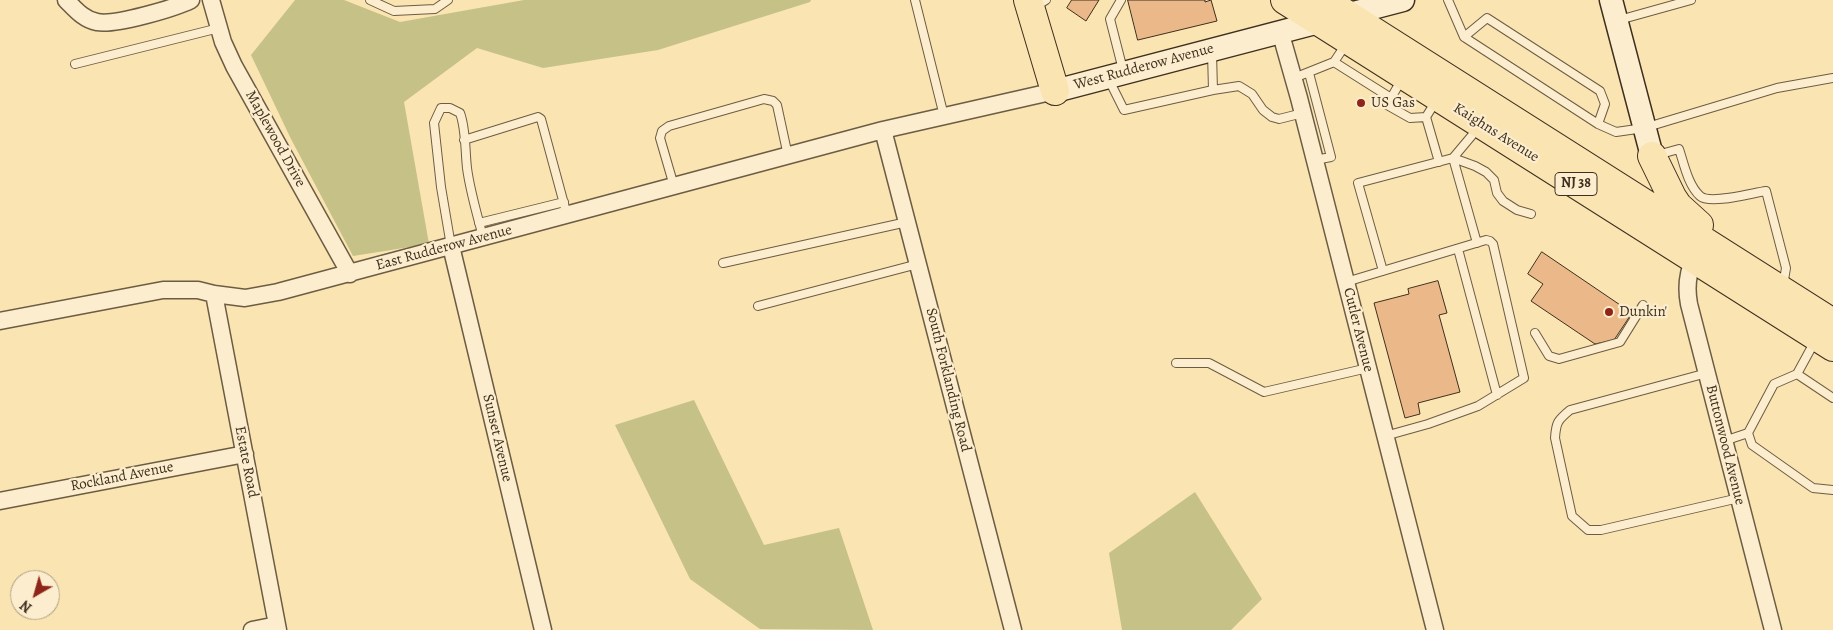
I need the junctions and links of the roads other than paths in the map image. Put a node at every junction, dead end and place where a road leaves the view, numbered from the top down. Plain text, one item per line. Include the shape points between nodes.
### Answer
1 (66, 0) edge
2 (191, 0) edge
3 (211, 0) edge
4 (370, 0) edge
5 (448, 0) edge
6 (915, 0) edge
7 (1121, 0) edge
8 (1285, 0) edge
9 (1403, 0) edge
10 (1448, 0) edge
11 (1691, 0) edge
12 (1035, 3) edge
13 (1321, 10) edge
14 (1614, 10) edge
15 (219, 28) junction
16 (1280, 31) junction
17 (1464, 37) junction
18 (1343, 39) junction
19 (1212, 49) junction
20 (75, 64) dead end
21 (1116, 74) junction
22 (1405, 75) junction
23 (1301, 76) junction
24 (1833, 78) edge
25 (1213, 90) junction
26 (1055, 91) junction
27 (1391, 98) junction
28 (1432, 107) junction
29 (1303, 113) junction
30 (944, 116) junction
31 (1481, 124) junction
32 (1598, 124) junction
33 (1644, 128) junction
34 (883, 130) junction
35 (464, 140) junction
36 (788, 156) junction
37 (1652, 156) junction
38 (1453, 158) junction
39 (1315, 160) junction
40 (1439, 162) junction
41 (674, 186) junction
42 (565, 208) junction
43 (1531, 214) dead end
44 (907, 222) junction
45 (481, 230) junction
46 (1477, 243) junction
47 (451, 246) junction
48 (1458, 249) junction
49 (1694, 259) junction
50 (723, 263) dead end
51 (918, 264) junction
52 (1383, 271) junction
53 (1753, 272) junction
54 (350, 274) junction
55 (1346, 282) junction
56 (1782, 291) junction
57 (214, 294) junction
58 (1643, 305) dead end
59 (758, 306) dead end
60 (0, 321) edge
61 (1536, 333) dead end
62 (1828, 336) edge
63 (1176, 363) dead end
64 (1368, 368) junction
65 (1707, 373) junction
66 (1797, 374) junction
67 (1497, 395) junction
68 (1833, 398) edge
69 (1748, 433) junction
70 (1385, 436) junction
71 (1724, 441) junction
72 (245, 454) junction
73 (1833, 490) edge
74 (1739, 498) junction
75 (0, 501) edge
76 (277, 628) edge
77 (252, 630) edge
78 (543, 630) edge
79 (1013, 630) edge
80 (1435, 630) edge
81 (1773, 630) edge

1 - 2 street via 89,20 108,23
3 - 15 street, Maplewood Drive
4 - 5 lane via 394,11 436,9
6 - 30 lane
7 - 21 lane via 1110,19
8 - 13 highway, Kaighns Avenue / NJ 38
9 - 18 street
10 - 17 lane
11 - 14 lane
12 - 26 highway
13 - 16 street, West Rudderow Avenue
13 - 18 highway, Kaighns Avenue / NJ 38
14 - 33 street
15 - 20 lane
15 - 54 street, Maplewood Drive via 234,66
16 - 19 street, West Rudderow Avenue
16 - 23 street, Cutler Avenue
17 - 32 lane
17 - 32 lane via 1487,18 1600,92 1605,104
18 - 22 highway, Kaighns Avenue / NJ 38
18 - 23 lane
18 - 27 lane
18 - 53 highway, Kaighns Avenue / NJ 38
19 - 21 street, West Rudderow Avenue
19 - 25 lane
21 - 25 lane via 1124,110
21 - 26 street, West Rudderow Avenue
22 - 27 lane
22 - 28 highway, Kaighns Avenue / NJ 38
23 - 29 street, Cutler Avenue
23 - 39 lane via 1331,156
24 - 33 lane via 1777,88
25 - 29 lane via 1240,86 1252,94 1263,110 1279,119
26 - 30 street, West Rudderow Avenue
27 - 28 lane via 1387,105 1410,118
28 - 31 highway, Kaighns Avenue / NJ 38
28 - 40 lane
29 - 39 street, Cutler Avenue
30 - 34 street, West Rudderow Avenue
31 - 38 lane
31 - 49 highway, Kaighns Avenue / NJ 38
32 - 33 lane via 1616,132
33 - 37 street
34 - 36 street, East Rudderow Avenue
34 - 44 street, South Forklanding Road
35 - 42 lane via 538,117 541,119
35 - 45 lane via 472,196
35 - 47 lane via 460,113 441,108 434,123
36 - 41 street, East Rudderow Avenue
36 - 41 lane via 777,105 764,99 662,130 660,138
37 - 53 highway via 1678,206
37 - 56 lane via 1680,149 1689,180 1700,196 1709,201 1766,191 1786,268
38 - 40 lane
38 - 43 lane via 1486,172 1494,180 1503,201 1516,210
38 - 46 lane
39 - 55 street, Cutler Avenue
40 - 52 lane via 1358,183
41 - 42 street, East Rudderow Avenue
42 - 45 street, East Rudderow Avenue
44 - 50 lane
44 - 51 street, South Forklanding Road
45 - 47 street, East Rudderow Avenue
46 - 48 lane
46 - 67 lane via 1486,240 1493,244 1524,378
47 - 54 street, East Rudderow Avenue
47 - 78 street, Sunset Avenue
48 - 52 lane
48 - 67 lane
49 - 62 highway, Kaighns Avenue / NJ 38
49 - 65 street, Buttonwood Avenue via 1688,274 1688,294
51 - 59 lane
51 - 79 street, South Forklanding Road
52 - 55 lane
53 - 56 highway, Kaighns Avenue / NJ 38
54 - 57 street, East Rudderow Avenue via 263,296 245,298
55 - 64 street, Cutler Avenue
56 - 62 highway, Kaighns Avenue / NJ 38
57 - 60 street, East Rudderow Avenue via 198,290 163,290
57 - 72 street, Estate Road
58 - 61 lane via 1620,342 1559,359 1549,356
62 - 66 lane
63 - 64 lane via 1209,363 1264,392
64 - 70 street, Cutler Avenue
65 - 71 street, Buttonwood Avenue
65 - 74 lane via 1570,410 1559,419 1555,438 1572,516 1588,530 1601,530
66 - 68 lane
66 - 69 lane via 1774,384
67 - 70 lane via 1478,406
69 - 71 lane
69 - 73 lane via 1752,445 1813,488
70 - 80 street, Cutler Avenue
71 - 74 street, Buttonwood Avenue
72 - 75 street, Rockland Avenue
72 - 76 street, Estate Road
74 - 81 street, Buttonwood Avenue
76 - 77 street

